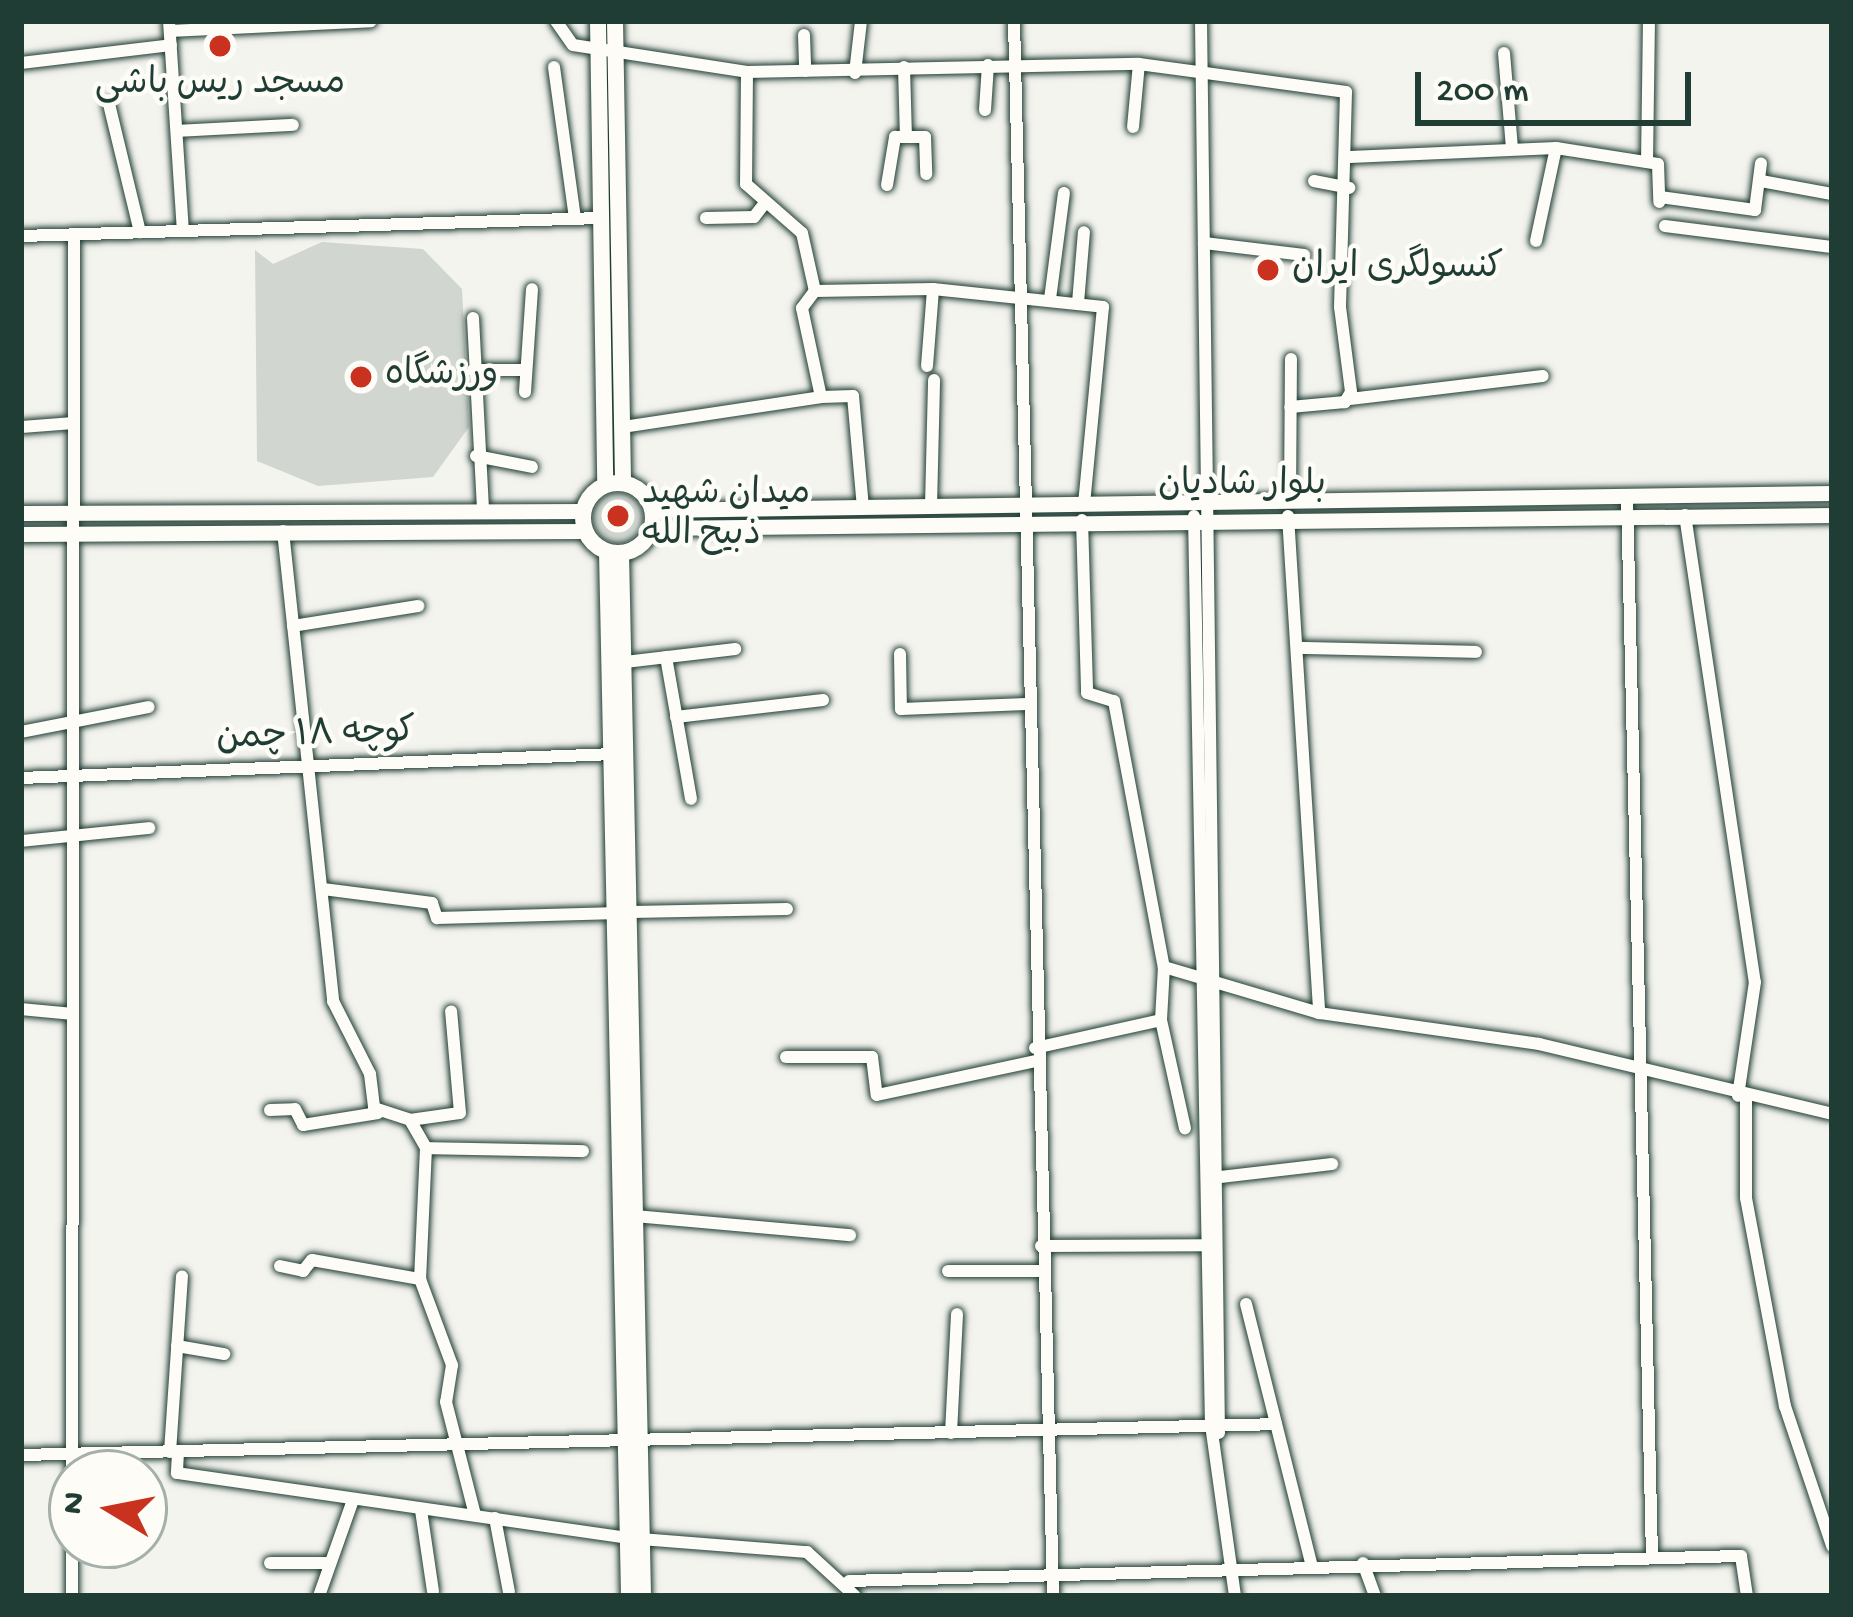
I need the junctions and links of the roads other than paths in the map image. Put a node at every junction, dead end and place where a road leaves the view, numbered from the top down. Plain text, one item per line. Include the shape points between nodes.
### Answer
1 (371, 21) edge
2 (556, 21) edge
3 (598, 21) edge
4 (615, 21) edge
5 (861, 21) edge
6 (1014, 21) edge
7 (1201, 21) edge
8 (1648, 21) edge
9 (296, 23) edge
10 (170, 32) edge
11 (805, 35) dead end
12 (599, 44) junction
13 (1504, 53) dead end
14 (615, 56) junction
15 (21, 63) edge
16 (1018, 64) junction
17 (1139, 64) junction
18 (988, 65) junction
19 (554, 67) dead end
20 (904, 67) junction
21 (1202, 67) junction
22 (806, 71) junction
23 (747, 72) junction
24 (855, 73) junction
25 (109, 104) dead end
26 (985, 110) dead end
27 (293, 125) dead end
28 (1133, 128) dead end
29 (176, 131) junction
30 (906, 137) junction
31 (1556, 148) junction
32 (1512, 149) junction
33 (1350, 157) junction
34 (1653, 163) junction
35 (1761, 163) dead end
36 (926, 174) dead end
37 (1314, 182) dead end
38 (1761, 182) junction
39 (887, 185) dead end
40 (1349, 188) junction
41 (1064, 193) dead end
42 (1832, 194) edge
43 (764, 204) junction
44 (601, 218) junction
45 (706, 218) dead end
46 (575, 219) junction
47 (1665, 226) dead end
48 (183, 231) junction
49 (140, 232) junction
50 (1084, 232) dead end
51 (74, 234) junction
52 (21, 236) edge
53 (1536, 241) dead end
54 (1204, 243) junction
55 (1832, 248) edge
56 (1304, 255) dead end
57 (532, 289) dead end
58 (933, 289) junction
59 (815, 291) junction
60 (1022, 296) junction
61 (1050, 299) junction
62 (1078, 303) junction
63 (473, 318) dead end
64 (1291, 358) dead end
65 (926, 366) dead end
66 (473, 370) junction
67 (524, 370) junction
68 (1543, 376) dead end
69 (934, 380) dead end
70 (524, 392) dead end
71 (821, 397) junction
72 (1350, 399) junction
73 (1291, 407) junction
74 (74, 423) junction
75 (21, 427) edge
76 (623, 427) junction
77 (476, 457) junction
78 (532, 467) dead end
79 (614, 483) junction
80 (1832, 493) edge
81 (1627, 496) junction
82 (931, 506) junction
83 (863, 507) junction
84 (1289, 508) junction
85 (583, 511) junction
86 (1083, 511) junction
87 (1201, 511) junction
88 (74, 512) junction
89 (483, 512) junction
90 (1020, 512) junction
91 (21, 513) edge
92 (1628, 515) junction
93 (1685, 515) junction
94 (1832, 515) edge
95 (653, 519) junction
96 (283, 531) junction
97 (585, 531) junction
98 (21, 534) edge
99 (74, 534) junction
100 (614, 552) junction
101 (418, 606) dead end
102 (293, 626) junction
103 (1301, 648) junction
104 (735, 649) dead end
105 (1476, 652) dead end
106 (900, 654) dead end
107 (666, 657) junction
108 (625, 662) junction
109 (823, 700) dead end
110 (1025, 704) junction
111 (149, 706) dead end
112 (676, 717) junction
113 (74, 720) junction
114 (21, 732) edge
115 (614, 754) junction
116 (300, 767) junction
117 (74, 776) junction
118 (21, 778) edge
119 (691, 799) dead end
120 (149, 828) dead end
121 (74, 838) junction
122 (21, 841) edge
123 (323, 889) junction
124 (787, 909) dead end
125 (626, 913) junction
126 (1164, 967) junction
127 (1201, 974) junction
128 (1219, 987) junction
129 (21, 1009) edge
130 (451, 1011) dead end
131 (1319, 1013) junction
132 (73, 1015) junction
133 (1161, 1020) junction
134 (1035, 1055) junction
135 (786, 1057) dead end
136 (1637, 1069) junction
137 (1742, 1096) junction
138 (270, 1110) dead end
139 (377, 1113) junction
140 (1832, 1114) edge
141 (410, 1120) junction
142 (1184, 1128) dead end
143 (426, 1148) junction
144 (583, 1150) dead end
145 (1331, 1164) dead end
146 (1220, 1177) junction
147 (635, 1216) junction
148 (850, 1234) dead end
149 (1208, 1245) junction
150 (1041, 1246) junction
151 (280, 1266) dead end
152 (948, 1271) dead end
153 (1042, 1271) junction
154 (182, 1276) dead end
155 (420, 1279) junction
156 (1246, 1304) dead end
157 (957, 1314) dead end
158 (177, 1346) junction
159 (224, 1354) dead end
160 (1276, 1424) junction
161 (1217, 1428) junction
162 (1047, 1432) junction
163 (951, 1433) junction
164 (633, 1438) junction
165 (457, 1446) junction
166 (70, 1449) edge
167 (168, 1452) edge
168 (174, 1452) junction
169 (353, 1500) junction
170 (421, 1510) junction
171 (475, 1515) junction
172 (495, 1518) junction
173 (634, 1539) junction
174 (1832, 1546) edge
175 (1652, 1556) junction
176 (270, 1563) dead end
177 (330, 1563) junction
178 (1363, 1563) junction
179 (1234, 1564) junction
180 (1312, 1566) junction
181 (1052, 1570) junction
182 (849, 1581) junction
183 (433, 1591) dead end
184 (509, 1592) dead end
185 (319, 1596) edge
186 (629, 1596) edge
187 (643, 1596) edge
188 (855, 1596) edge
189 (1054, 1596) edge
190 (1235, 1596) edge
191 (1375, 1596) edge
192 (1747, 1596) edge

1 - 9 street
2 - 12 street via 573,45
3 - 12 highway
4 - 14 highway
5 - 24 street
6 - 16 street
7 - 21 street
8 - 34 street
9 - 10 street
10 - 15 street
10 - 29 street
11 - 22 street
12 - 14 street
12 - 44 highway
13 - 32 street
14 - 23 street
14 - 76 highway
16 - 17 street
16 - 18 street
16 - 60 street
17 - 21 street
17 - 28 street
18 - 20 street
18 - 26 street
19 - 46 street
20 - 24 street
20 - 30 street
21 - 33 street via 1346,92
21 - 54 street
22 - 23 street
22 - 24 street
23 - 43 street via 746,184
25 - 49 street
27 - 29 street
29 - 48 street
30 - 36 street via 925,137
30 - 39 street via 895,138
31 - 32 street
31 - 34 street
31 - 53 street
32 - 33 street
33 - 40 street
34 - 38 street via 1659,200 1755,210
35 - 38 street
37 - 40 street
38 - 42 street
40 - 72 street via 1340,307
41 - 61 street
43 - 45 street via 754,217
43 - 59 street via 802,233
44 - 46 street
44 - 79 highway
46 - 48 street
47 - 55 street
48 - 49 street
49 - 51 street
50 - 62 street
51 - 52 street
51 - 74 street
54 - 56 street
54 - 87 street
57 - 67 street
58 - 59 street
58 - 60 street
58 - 65 street
59 - 71 street via 802,308
60 - 61 street
60 - 90 street
61 - 62 street
62 - 86 street via 1109,314
63 - 66 street
64 - 73 street
66 - 67 street
66 - 77 street
67 - 70 street
68 - 72 street
69 - 82 street
71 - 76 street
71 - 83 street via 853,396
72 - 73 street
73 - 84 street
74 - 75 street
74 - 88 street
76 - 79 highway
77 - 78 street
77 - 89 street
79 - 85 highway
79 - 95 highway
80 - 81 main road, بلوار شادیان
81 - 84 main road, بلوار شادیان
81 - 92 street
82 - 83 main road, بلوار شادیان
82 - 90 main road, بلوار شادیان
83 - 95 main road, بلوار شادیان
84 - 87 main road, بلوار شادیان
84 - 92 main road, بلوار شادیان
84 - 103 street
85 - 89 main road
85 - 97 highway
86 - 87 main road, بلوار شادیان
86 - 90 main road, بلوار شادیان
86 - 126 street via 1087,693 1114,701
87 - 127 street
87 - 128 street
88 - 89 main road
88 - 91 main road
88 - 99 street
90 - 95 main road, بلوار شادیان
90 - 110 street
92 - 93 main road, بلوار شادیان
92 - 136 street
93 - 94 main road, بلوار شادیان
93 - 137 street via 1741,947 1755,982
95 - 100 highway
96 - 97 main road
96 - 99 main road
96 - 102 street
97 - 100 highway
98 - 99 main road
99 - 113 street
100 - 108 highway
100 - 115 highway
101 - 102 street
102 - 116 street
103 - 105 street
103 - 131 street
104 - 107 street
106 - 110 street via 901,709
107 - 108 street
107 - 112 street
108 - 125 highway
109 - 112 street
110 - 134 street
111 - 113 street
112 - 119 street
113 - 114 street
113 - 117 street
115 - 116 street, كوچه ١٨ چمن
115 - 125 highway
116 - 117 street, كوچه ١٨ چمن
116 - 123 street
117 - 118 street, كوچه ١٨ چمن
117 - 121 street
120 - 121 street
121 - 122 street
121 - 132 street
123 - 125 street via 432,903 437,918
123 - 139 street via 333,1001
124 - 125 street
125 - 147 highway
125 - 164 highway
126 - 127 street
126 - 133 street
127 - 128 street
127 - 149 street
128 - 131 street
128 - 146 street
129 - 132 street
130 - 141 street via 460,1113
131 - 136 street
132 - 166 street
133 - 134 street
133 - 142 street
134 - 135 street via 877,1095 871,1056
134 - 150 street
136 - 137 street
136 - 175 street
137 - 140 street
137 - 174 street via 1747,1198 1785,1406
138 - 139 street via 295,1109 302,1125
139 - 141 street
141 - 143 street
143 - 144 street
143 - 155 street
145 - 146 street
146 - 161 street
147 - 148 street
147 - 164 highway
149 - 150 street
149 - 161 street
150 - 153 street
151 - 155 street via 303,1270 312,1260
152 - 153 street
153 - 162 street
154 - 158 street
155 - 165 street via 452,1365 446,1402
156 - 160 street
157 - 163 street
158 - 159 street
158 - 168 street
160 - 161 street
160 - 180 street
161 - 162 street
161 - 179 street
162 - 163 street
162 - 181 street
163 - 164 street
164 - 165 street
164 - 173 highway
165 - 168 street
165 - 171 street
167 - 168 street
168 - 169 street via 177,1473
169 - 170 street
169 - 177 street
170 - 171 street
170 - 183 street
171 - 172 street
172 - 173 street
172 - 184 street
173 - 182 street via 807,1552
173 - 186 highway
173 - 187 highway
175 - 178 street
175 - 192 street via 1742,1556
176 - 177 street
177 - 185 street
178 - 180 street
178 - 191 street
179 - 180 street
179 - 181 street
179 - 190 street
181 - 182 street
181 - 189 street
182 - 188 street

